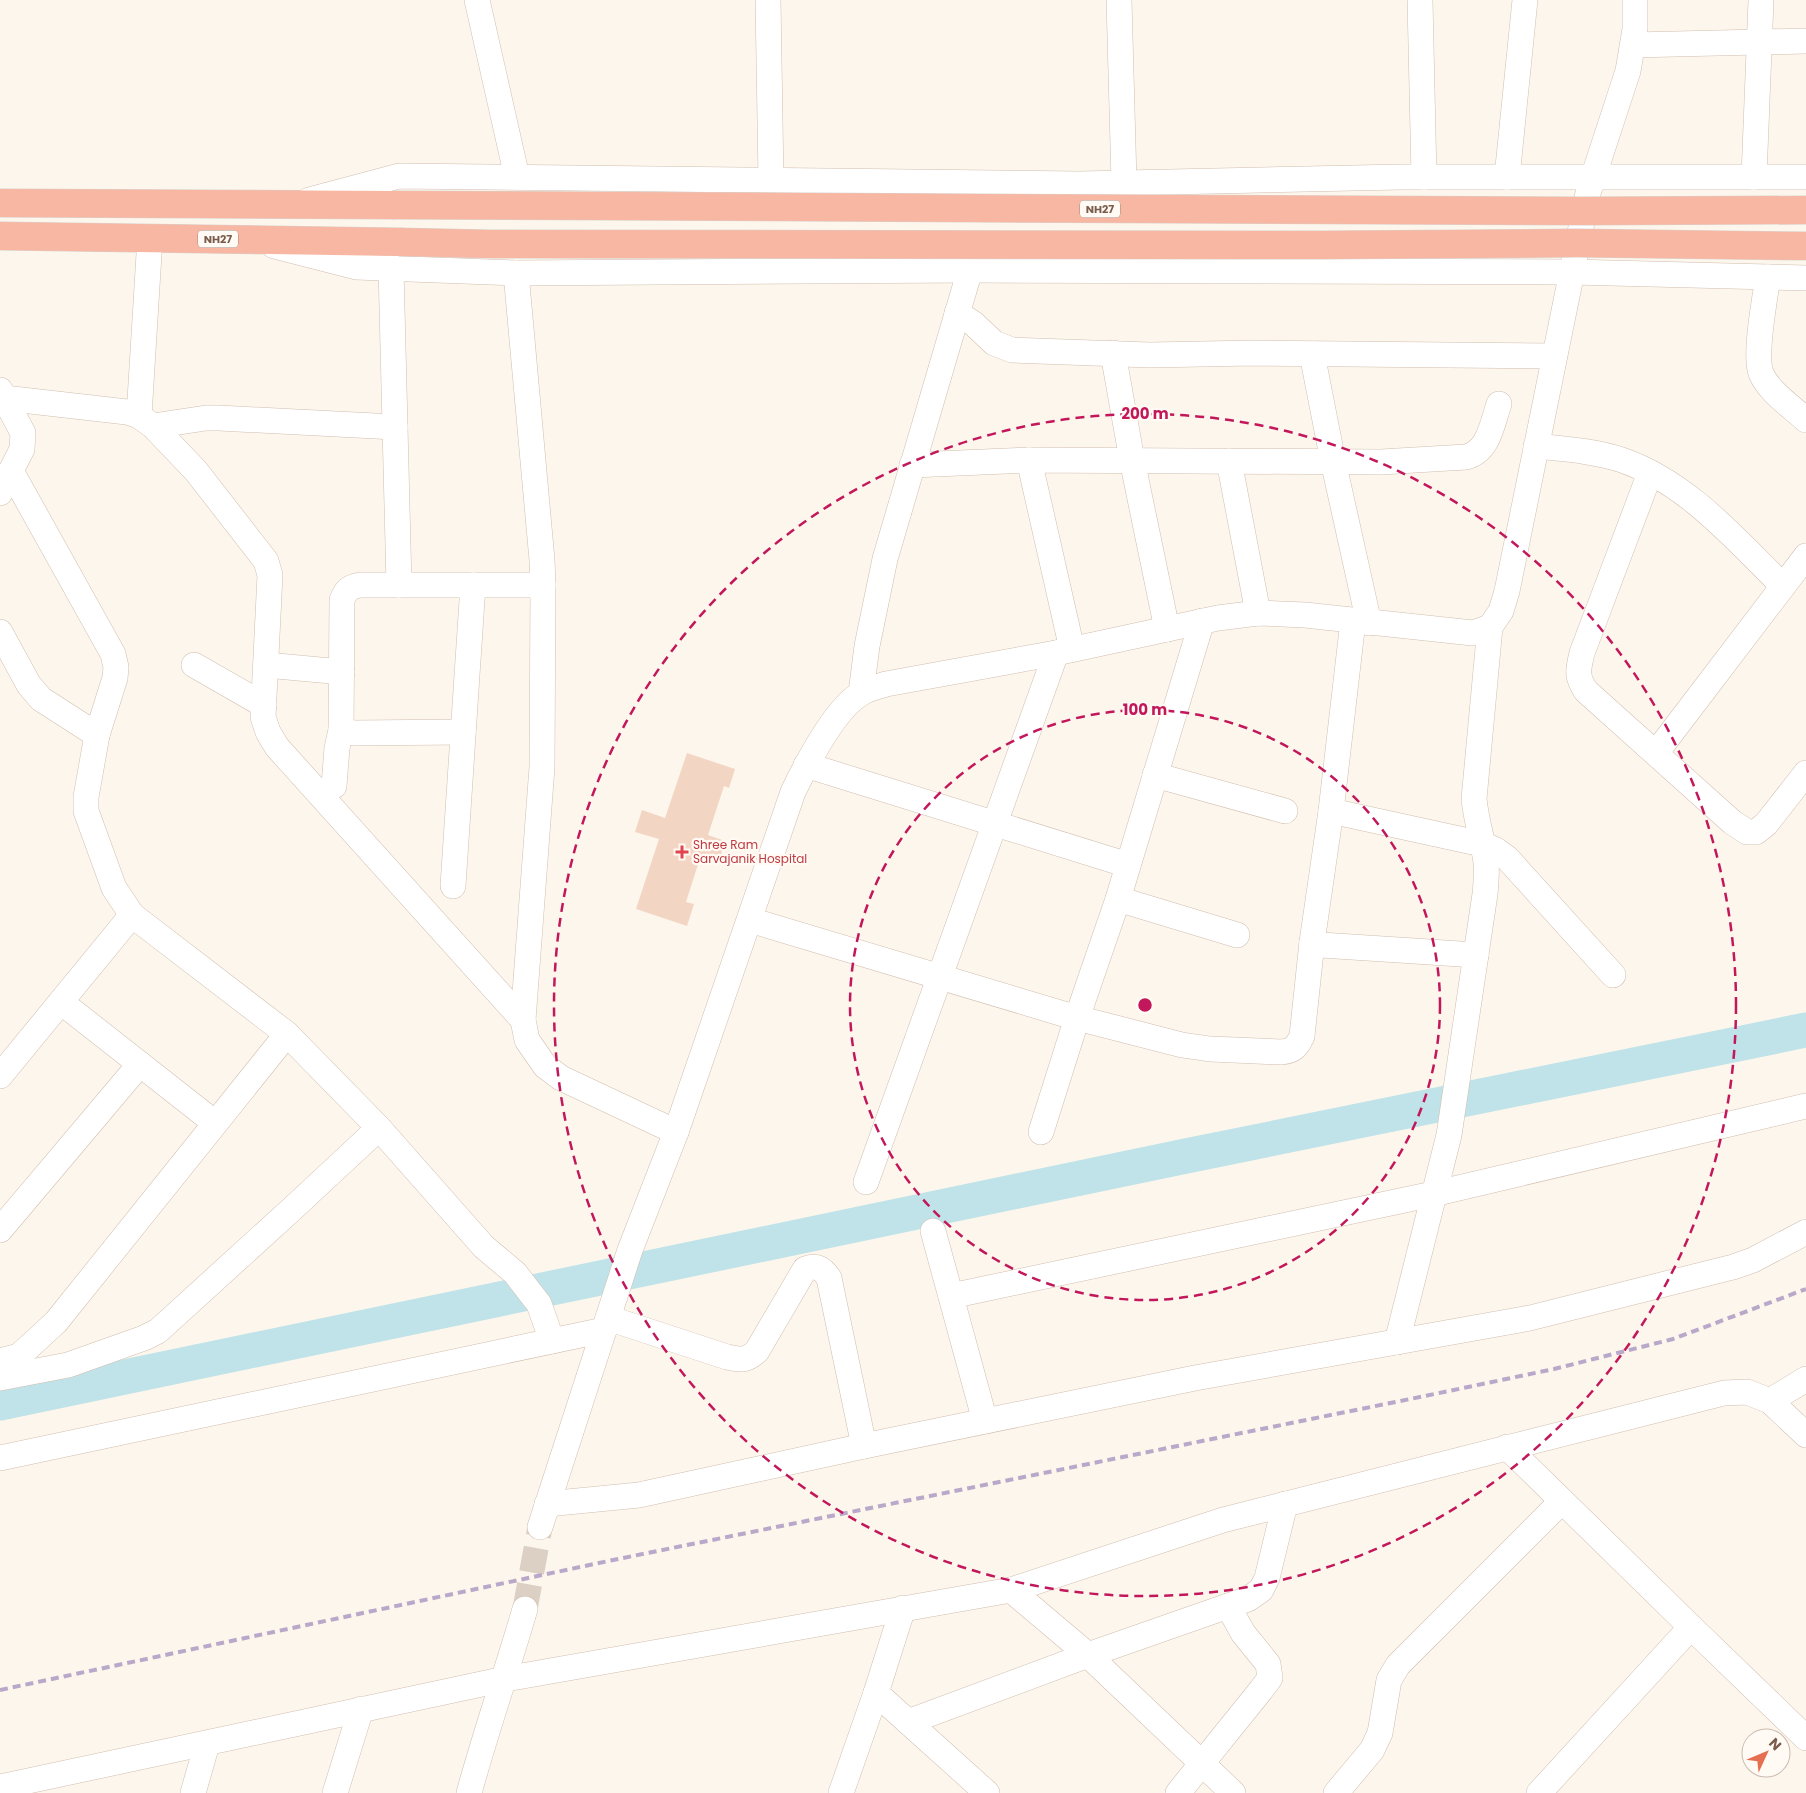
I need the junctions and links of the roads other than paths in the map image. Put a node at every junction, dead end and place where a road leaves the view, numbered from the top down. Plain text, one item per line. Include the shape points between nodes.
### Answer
1 (477, 0) edge
2 (768, 0) edge
3 (1119, 0) edge
4 (1420, 0) edge
5 (1526, 0) edge
6 (1636, 0) edge
7 (1761, 0) edge
8 (1806, 41) edge
9 (1758, 42) junction
10 (1633, 45) junction
11 (517, 177) junction
12 (1424, 177) junction
13 (1507, 177) junction
14 (1594, 177) junction
15 (1754, 177) junction
16 (1806, 178) edge
17 (771, 180) junction
18 (1124, 182) junction
19 (0, 202) edge
20 (290, 205) junction
21 (1806, 210) edge
22 (0, 236) edge
23 (150, 238) junction
24 (248, 239) junction
25 (1806, 246) edge
26 (391, 268) junction
27 (970, 270) junction
28 (1571, 272) junction
29 (516, 273) junction
30 (1768, 277) junction
31 (1806, 278) edge
32 (957, 313) junction
33 (1113, 353) junction
34 (1312, 354) junction
35 (1554, 356) junction
36 (2, 394) edge
37 (1499, 404) dead end
38 (1806, 420) edge
39 (146, 421) junction
40 (395, 427) junction
41 (1536, 446) junction
42 (1029, 460) junction
43 (1132, 460) junction
44 (1229, 461) junction
45 (1333, 461) junction
46 (912, 465) junction
47 (11, 471) junction
48 (1650, 473) junction
49 (0, 493) edge
50 (1806, 556) edge
51 (400, 585) junction
52 (473, 585) junction
53 (543, 585) junction
54 (1783, 586) junction
55 (1258, 614) junction
56 (1202, 621) junction
57 (1361, 622) junction
58 (1490, 627) junction
59 (1167, 629) junction
60 (0, 632) edge
61 (1064, 651) junction
62 (194, 665) dead end
63 (266, 665) junction
64 (342, 672) junction
65 (861, 693) junction
66 (264, 705) junction
67 (341, 730) junction
68 (463, 732) junction
69 (97, 735) junction
70 (1656, 753) junction
71 (806, 765) junction
72 (1806, 773) edge
73 (1155, 775) junction
74 (334, 786) dead end
75 (1285, 811) dead end
76 (1331, 812) junction
77 (994, 824) junction
78 (1482, 844) junction
79 (1128, 865) junction
80 (453, 886) dead end
81 (1118, 899) junction
82 (132, 915) junction
83 (750, 920) junction
84 (1236, 935) dead end
85 (1312, 942) junction
86 (1476, 955) junction
87 (1613, 975) dead end
88 (939, 976) junction
89 (61, 1002) junction
90 (1077, 1018) junction
91 (523, 1020) junction
92 (287, 1034) junction
93 (140, 1064) junction
94 (0, 1076) edge
95 (1806, 1106) edge
96 (215, 1123) junction
97 (379, 1128) junction
98 (676, 1132) junction
99 (1041, 1132) dead end
100 (866, 1182) dead end
101 (1433, 1194) junction
102 (0, 1230) edge
103 (933, 1231) dead end
104 (1806, 1232) edge
105 (951, 1296) junction
106 (606, 1324) junction
107 (552, 1341) junction
108 (1397, 1342) junction
109 (0, 1361) edge
110 (0, 1378) edge
111 (1806, 1379) edge
112 (1770, 1401) junction
113 (985, 1421) junction
114 (1806, 1435) edge
115 (864, 1446) junction
116 (1507, 1448) junction
117 (0, 1458) edge
118 (1562, 1501) junction
119 (1285, 1504) junction
120 (1011, 1590) junction
121 (1228, 1606) junction
122 (903, 1608) junction
123 (525, 1609) tunnel mouth
124 (1691, 1627) junction
125 (1088, 1655) junction
126 (505, 1679) junction
127 (876, 1693) junction
128 (361, 1709) junction
129 (908, 1722) junction
130 (1804, 1731) edge
131 (208, 1744) junction
132 (1202, 1764) junction
133 (1, 1789) edge
134 (193, 1793) edge
135 (335, 1793) edge
136 (469, 1793) edge
137 (841, 1793) edge
138 (987, 1793) edge
139 (1178, 1793) edge
140 (1233, 1793) edge
141 (1336, 1793) edge
142 (1539, 1793) edge

1 - 11 street
2 - 17 street
3 - 18 street
4 - 12 street
5 - 13 street
6 - 10 street
7 - 9 street
8 - 9 street
9 - 10 street
9 - 15 street
10 - 14 street via 1628,71
11 - 17 street
11 - 20 street via 399,176
12 - 13 street
12 - 18 street
13 - 14 street
14 - 15 street
14 - 28 street
15 - 16 street
17 - 18 street
19 - 20 highway, NH27
20 - 21 highway, NH27, bridge
22 - 23 highway, NH27
23 - 24 highway, NH27
23 - 39 street
24 - 25 highway, NH27, bridge via 540,244 1577,243
24 - 26 street via 356,267
26 - 29 street
26 - 40 street
27 - 28 street
27 - 29 street
27 - 32 street
28 - 30 street
28 - 35 street
29 - 53 street
30 - 31 street
30 - 38 street via 1758,356 1761,373 1774,392
32 - 33 street via 994,343 1012,350
32 - 46 street
33 - 34 street
33 - 43 street
34 - 35 street
34 - 45 street
35 - 41 street
36 - 39 street via 127,412
36 - 47 street via 23,433 22,449
37 - 45 street via 1486,440 1472,456 1381,462
39 - 40 street via 219,418
39 - 63 street via 196,471 266,561 270,575
40 - 51 street
41 - 48 street via 1622,460
41 - 58 street via 1501,611
42 - 43 street
42 - 46 street
42 - 61 street
43 - 44 street
43 - 59 street
44 - 45 street
44 - 55 street
45 - 57 street
46 - 65 street via 885,559
47 - 49 street
47 - 69 street via 112,654 115,678
48 - 54 street via 1697,502
48 - 70 street via 1577,672 1586,691
50 - 54 street
51 - 52 street
51 - 64 street via 360,585 345,591 342,600
52 - 53 street
52 - 68 street
53 - 91 street via 542,767
54 - 70 street
55 - 56 street
55 - 57 street via 1297,614
56 - 59 street
56 - 73 street
57 - 58 street via 1473,632
57 - 76 street
58 - 78 street via 1474,799
59 - 61 street
60 - 69 street via 29,685 41,699
61 - 65 street via 886,684
61 - 77 street
62 - 66 street
63 - 64 street
63 - 66 street
64 - 67 street
65 - 71 street via 842,709
66 - 91 street via 263,717 268,732 278,747
67 - 68 street via 354,733
67 - 74 street
68 - 80 street
69 - 82 street via 86,811 114,888
70 - 72 street via 1747,832 1756,832 1766,824
71 - 77 street
71 - 83 street
73 - 75 street
73 - 79 street
76 - 78 street
76 - 85 street
77 - 79 street
77 - 88 street
78 - 86 street via 1487,877
78 - 87 street via 1507,858
79 - 81 street
81 - 84 street
81 - 90 street
82 - 89 street
82 - 92 street
83 - 88 street
83 - 98 street
85 - 86 street
85 - 90 street via 1302,1036 1298,1046 1291,1051 1210,1049
86 - 101 street via 1451,1121
88 - 90 street
88 - 100 street
89 - 93 street
89 - 94 street
90 - 99 street
91 - 98 street via 527,1040 545,1066 561,1078
92 - 96 street
92 - 97 street
93 - 96 street
93 - 102 street
95 - 101 street
96 - 109 street via 56,1322 19,1356
97 - 107 street via 484,1247 514,1273 539,1304
97 - 110 street via 158,1331 68,1365
98 - 106 street via 630,1250
101 - 105 street
101 - 108 street
103 - 105 street
104 - 108 street via 1754,1260 1733,1267 1567,1310
105 - 113 street
106 - 107 street
106 - 115 street via 727,1357 750,1358 758,1351 805,1269 814,1266 823,1269 829,1278
106 - 115 street via 544,1516
107 - 117 street
108 - 113 street via 1195,1378
111 - 112 street
112 - 114 street
112 - 116 street via 1747,1392 1724,1393
113 - 115 street
116 - 118 street
116 - 119 street
118 - 124 street
118 - 141 street via 1398,1665 1390,1680 1380,1733 1372,1750
119 - 120 street via 1223,1520
119 - 121 street via 1267,1578 1261,1590
120 - 122 street
120 - 125 street
121 - 125 street
121 - 132 street via 1243,1633 1268,1664 1270,1678
122 - 126 street
122 - 127 street
123 - 126 street
124 - 130 street
124 - 142 street
125 - 129 street
125 - 132 street
126 - 128 street
126 - 136 street
127 - 129 street
127 - 137 street
128 - 131 street
128 - 135 street
129 - 138 street
131 - 133 street
131 - 134 street
132 - 139 street
132 - 140 street

